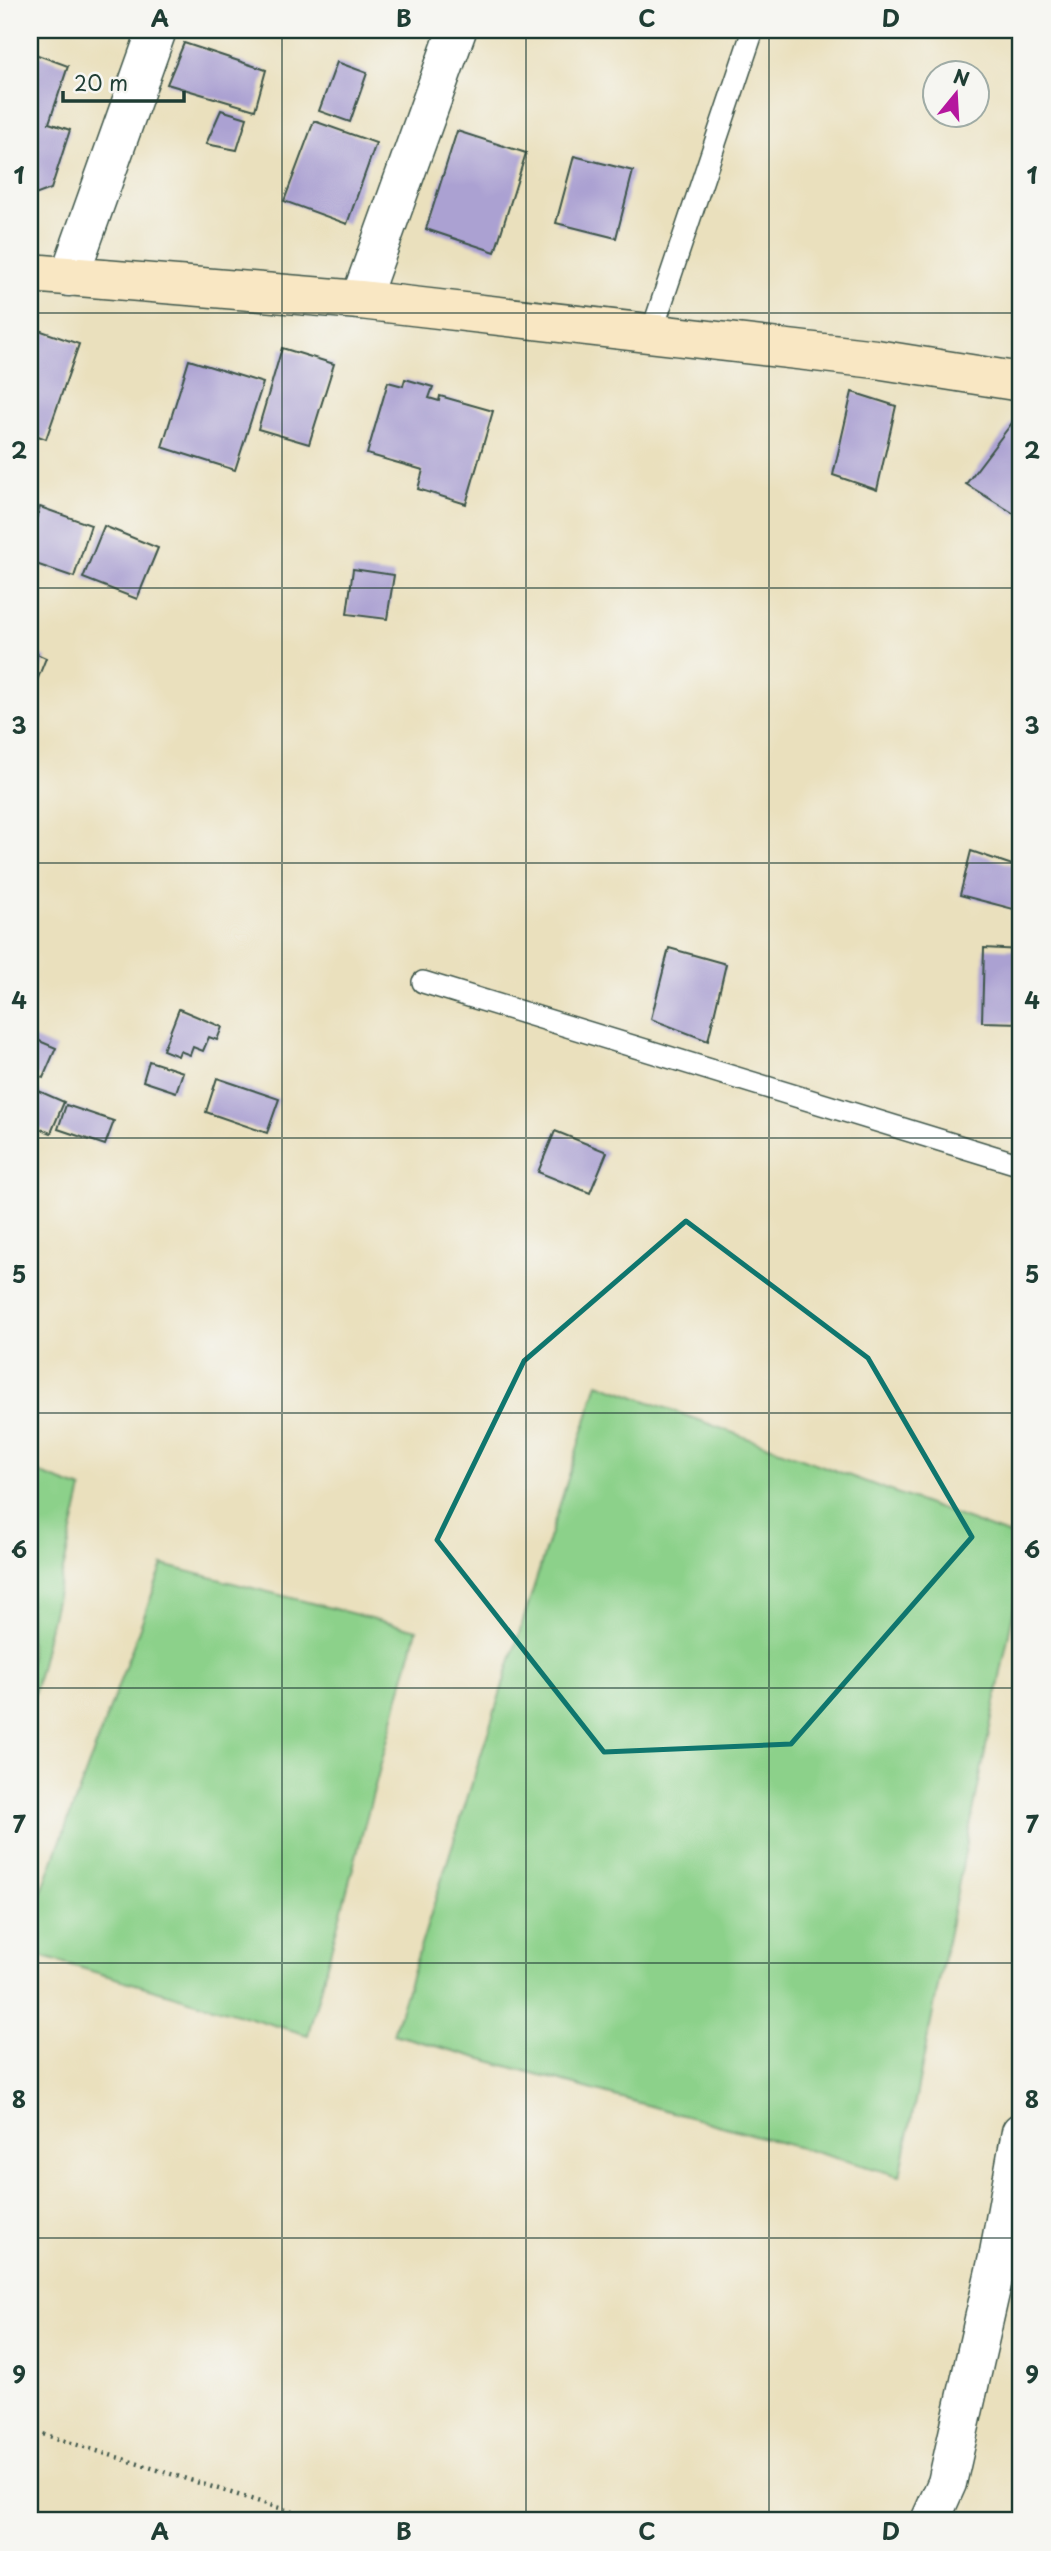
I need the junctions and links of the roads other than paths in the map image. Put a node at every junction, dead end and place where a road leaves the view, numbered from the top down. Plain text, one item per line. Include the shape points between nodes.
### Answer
1 (158, 30) edge
2 (457, 30) edge
3 (754, 30) edge
4 (30, 274) edge
5 (69, 277) junction
6 (360, 300) junction
7 (651, 334) junction
8 (1021, 382) edge
9 (423, 982) dead end
10 (1021, 1165) edge
11 (1021, 2132) edge
12 (930, 2521) edge

1 - 5 street
2 - 6 street
3 - 7 lane
4 - 5 street
5 - 6 street
6 - 7 street
7 - 8 street via 876,359
9 - 10 lane
11 - 12 street via 947,2483

